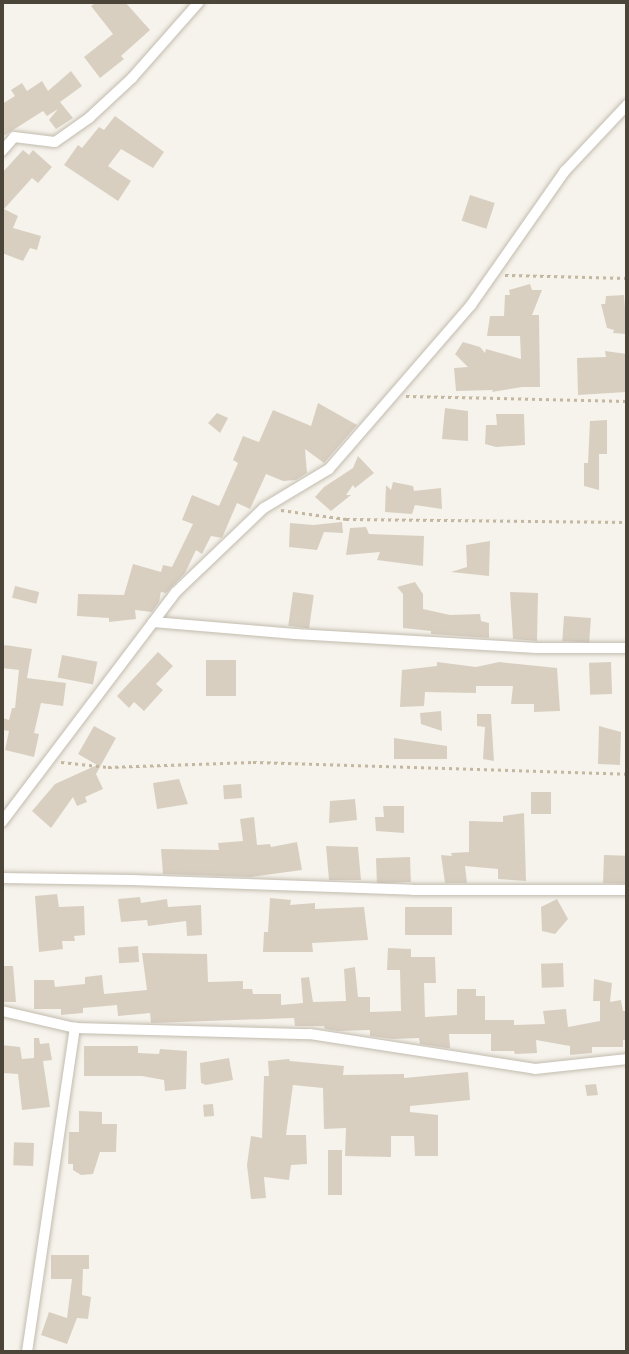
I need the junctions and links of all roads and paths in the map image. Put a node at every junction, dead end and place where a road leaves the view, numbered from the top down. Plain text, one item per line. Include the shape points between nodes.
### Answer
1 (199, 2) edge
2 (627, 105) edge
3 (2, 151) edge
4 (492, 275) junction
5 (627, 278) edge
6 (392, 396) junction
7 (627, 401) edge
8 (264, 508) junction
9 (627, 523) edge
10 (153, 622) junction
11 (627, 648) edge
12 (51, 761) junction
13 (627, 774) edge
14 (2, 822) edge
15 (2, 878) edge
16 (627, 890) edge
17 (2, 1011) edge
18 (75, 1028) junction
19 (627, 1059) edge
20 (27, 1352) edge

1 - 3 street via 132,78 89,118 55,142 14,136
2 - 4 street via 565,171
4 - 5 path
4 - 6 street
6 - 7 path
6 - 8 street via 329,469
8 - 9 path via 346,519
8 - 10 street via 176,592
10 - 11 street via 537,649
10 - 12 street
12 - 13 path via 108,767 253,762
12 - 14 street
15 - 16 street via 413,890
17 - 18 street
18 - 19 street via 310,1034 535,1069
18 - 20 street

